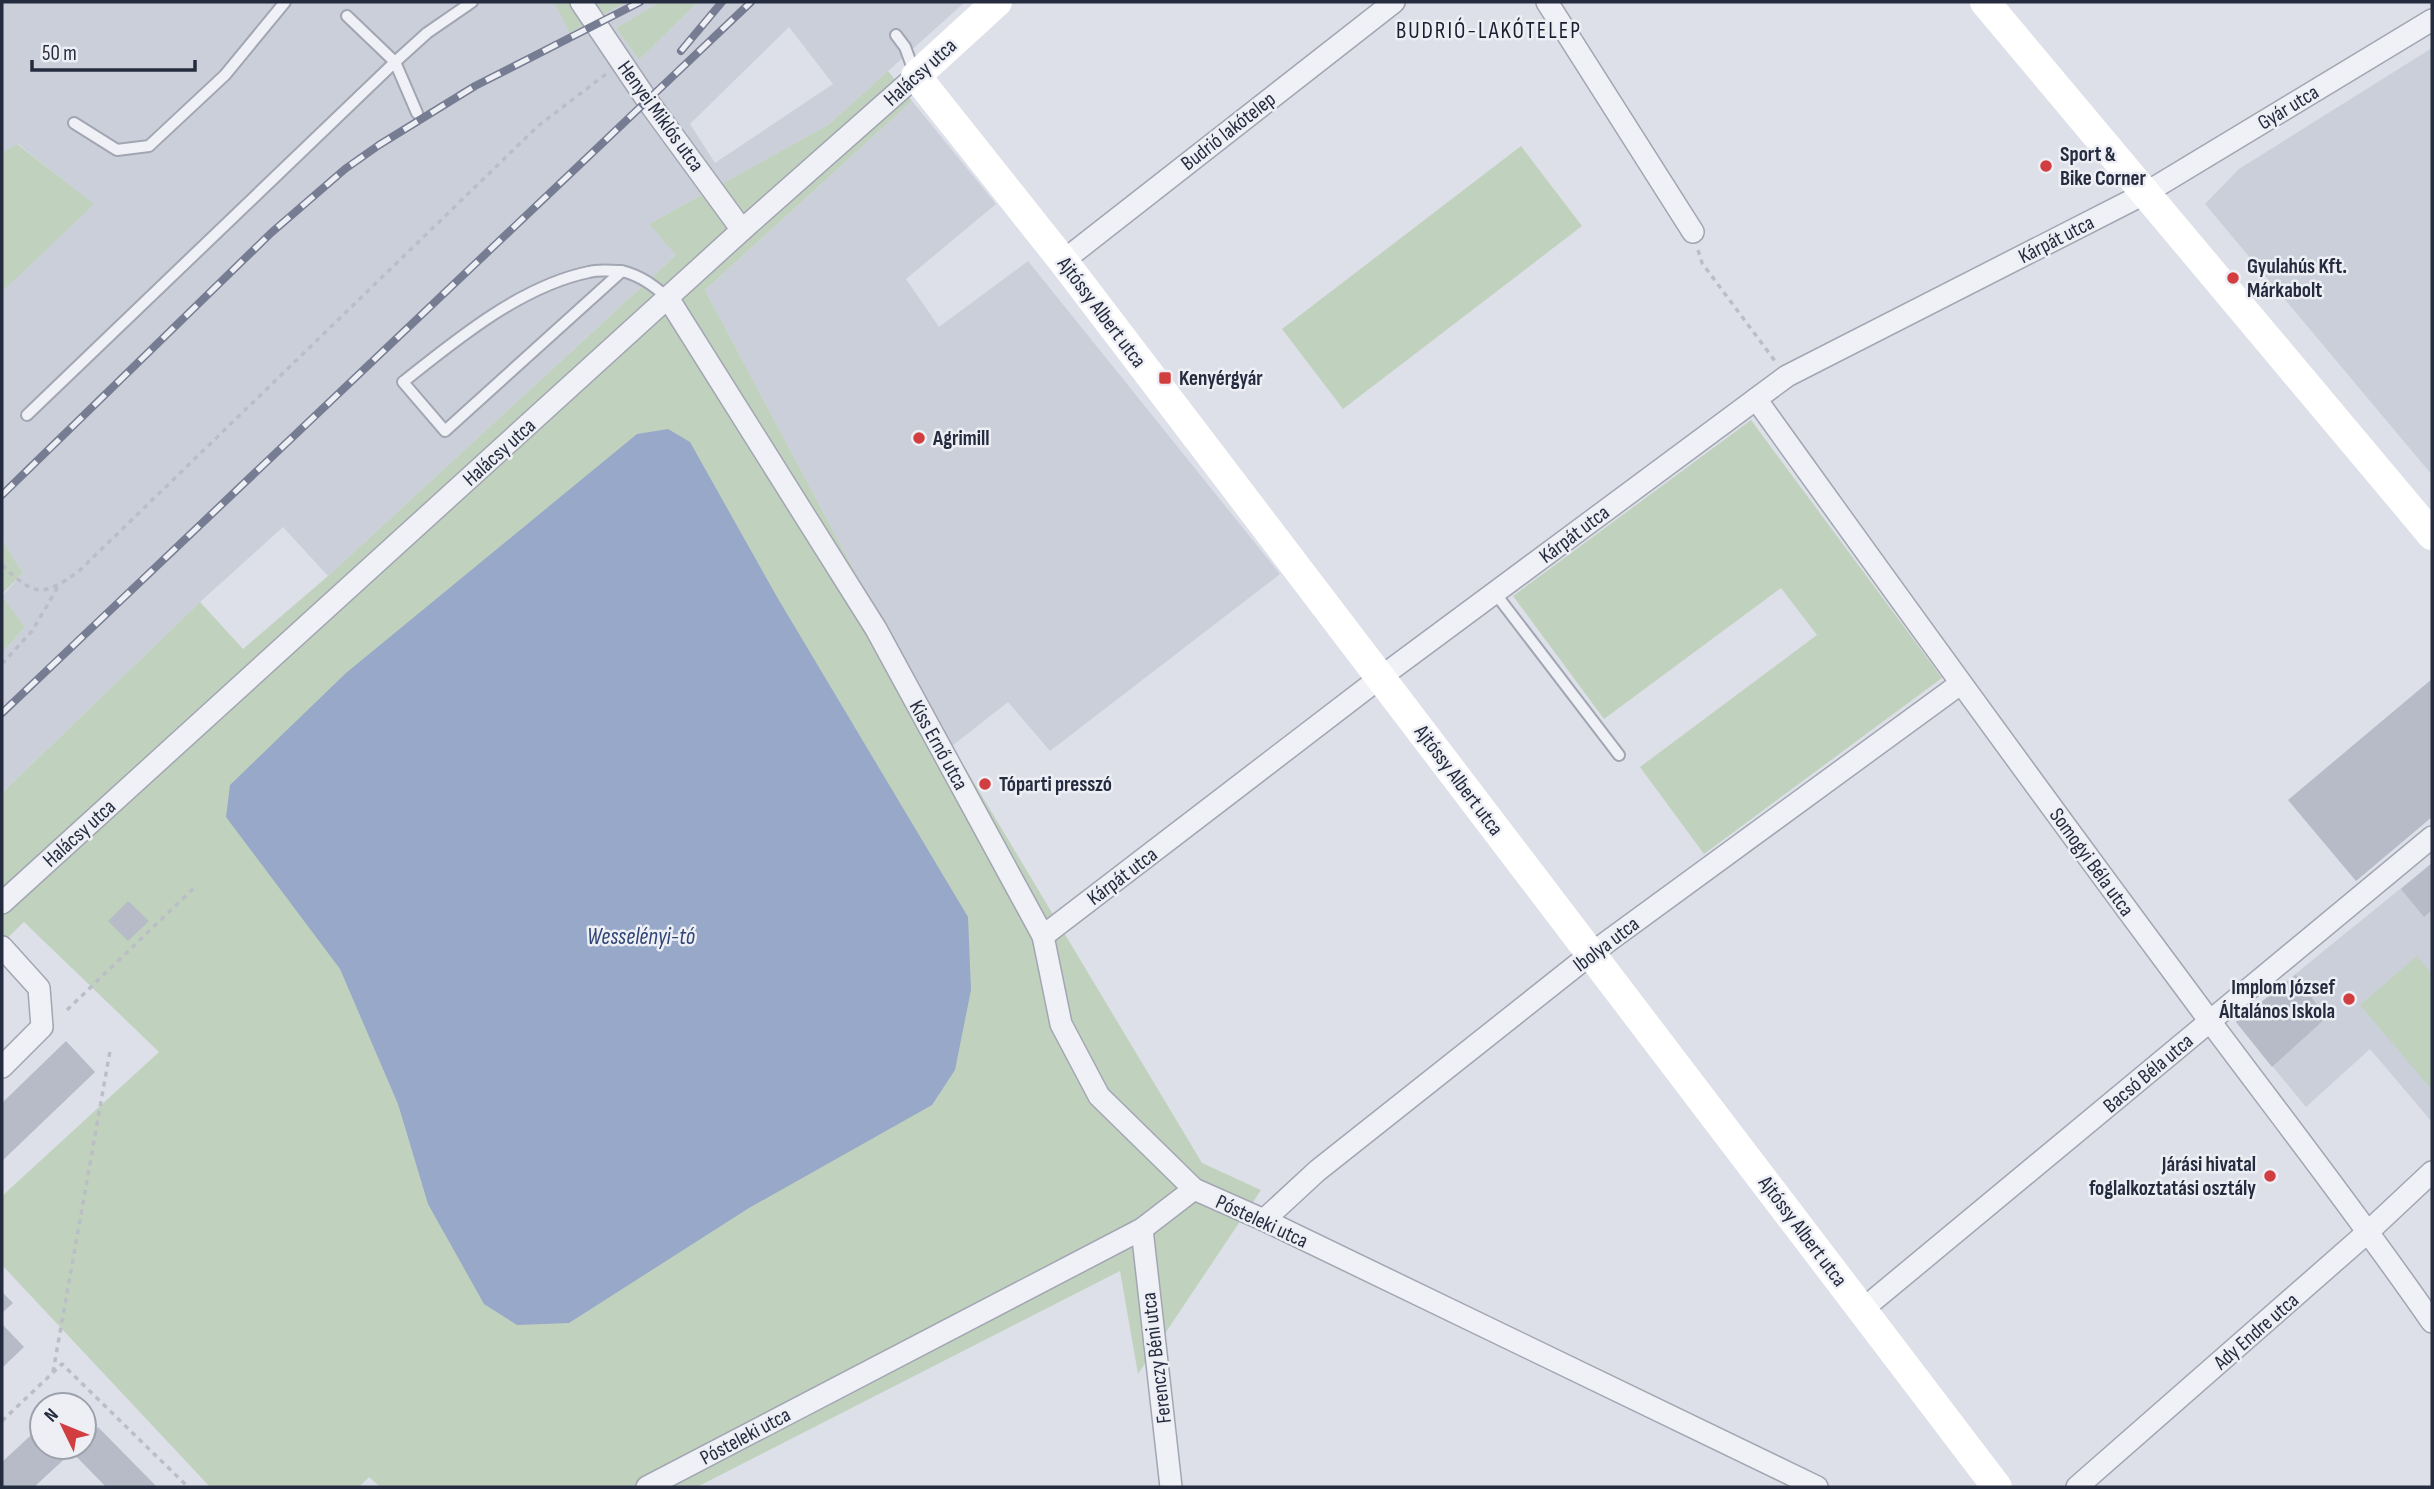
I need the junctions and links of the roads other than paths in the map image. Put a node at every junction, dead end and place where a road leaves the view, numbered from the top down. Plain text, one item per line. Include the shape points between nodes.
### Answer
1 (285, 2) edge
2 (472, 2) edge
3 (582, 2) edge
4 (997, 2) edge
5 (1394, 2) edge
6 (1547, 2) edge
7 (1985, 2) edge
8 (347, 16) dead end
9 (2432, 20) edge
10 (896, 35) dead end
11 (395, 62) junction
12 (916, 76) junction
13 (417, 113) dead end
14 (74, 123) dead end
15 (2144, 194) junction
16 (742, 230) junction
17 (1693, 232) road end
18 (1063, 261) junction
19 (622, 271) junction
20 (668, 298) junction
21 (1756, 399) junction
22 (27, 415) dead end
23 (2432, 535) edge
24 (1495, 593) junction
25 (1381, 677) junction
26 (1960, 684) junction
27 (1619, 755) dead end
28 (2432, 837) edge
29 (2, 903) edge
30 (1043, 936) junction
31 (2, 947) edge
32 (1592, 953) junction
33 (2210, 1021) junction
34 (2, 1067) edge
35 (2432, 1172) edge
36 (1194, 1189) junction
37 (1264, 1220) junction
38 (1142, 1229) junction
39 (2369, 1231) junction
40 (1863, 1309) junction
41 (2432, 1322) edge
42 (647, 1487) edge
43 (1171, 1487) edge
44 (1817, 1487) edge
45 (1997, 1487) edge
46 (2077, 1487) edge

1 - 14 lane via 225,75 149,146 117,150
2 - 11 lane
3 - 16 street, Henyei Miklós utca
4 - 12 main road, Halácsy utca
5 - 18 street, Budrió lakótelep
6 - 17 street
7 - 15 main road
8 - 11 lane
9 - 15 street, Gyár utca
10 - 12 lane
11 - 13 lane
11 - 22 lane
12 - 16 street, Halácsy utca
12 - 18 main road, Ajtóssy Albert utca
15 - 21 street, Kárpát utca via 1787,376
15 - 23 main road
16 - 20 street, Halácsy utca
18 - 25 main road, Ajtóssy Albert utca
19 - 19 lane via 445,431 403,382 454,341 556,281 592,271
19 - 20 lane via 650,282
20 - 29 street, Halácsy utca
20 - 30 street, Kiss Ernő utca via 876,629
21 - 24 street, Kárpát utca
21 - 26 street, Somogyi Béla utca
24 - 25 street, Kárpát utca
24 - 27 lane
25 - 30 street, Kárpát utca
25 - 32 main road, Ajtóssy Albert utca
26 - 32 street, Ibolya utca
26 - 33 street, Somogyi Béla utca
28 - 33 street, Bacsó Béla utca
30 - 36 street, Kiss Ernő utca via 1061,1024 1099,1096
31 - 34 street via 39,988 42,1027
32 - 37 street, Ibolya utca via 1317,1171
32 - 40 main road, Ajtóssy Albert utca
33 - 39 street, Somogyi Béla utca
33 - 40 street, Bacsó Béla utca
35 - 39 street, Ady Endre utca
36 - 37 street, Pósteleki utca
36 - 38 street, Pósteleki utca
37 - 44 street, Pósteleki utca
38 - 42 street, Pósteleki utca
38 - 43 street, Ferenczy Béni utca
39 - 41 street, Somogyi Béla utca
39 - 46 street, Ady Endre utca
40 - 45 main road, Ajtóssy Albert utca

